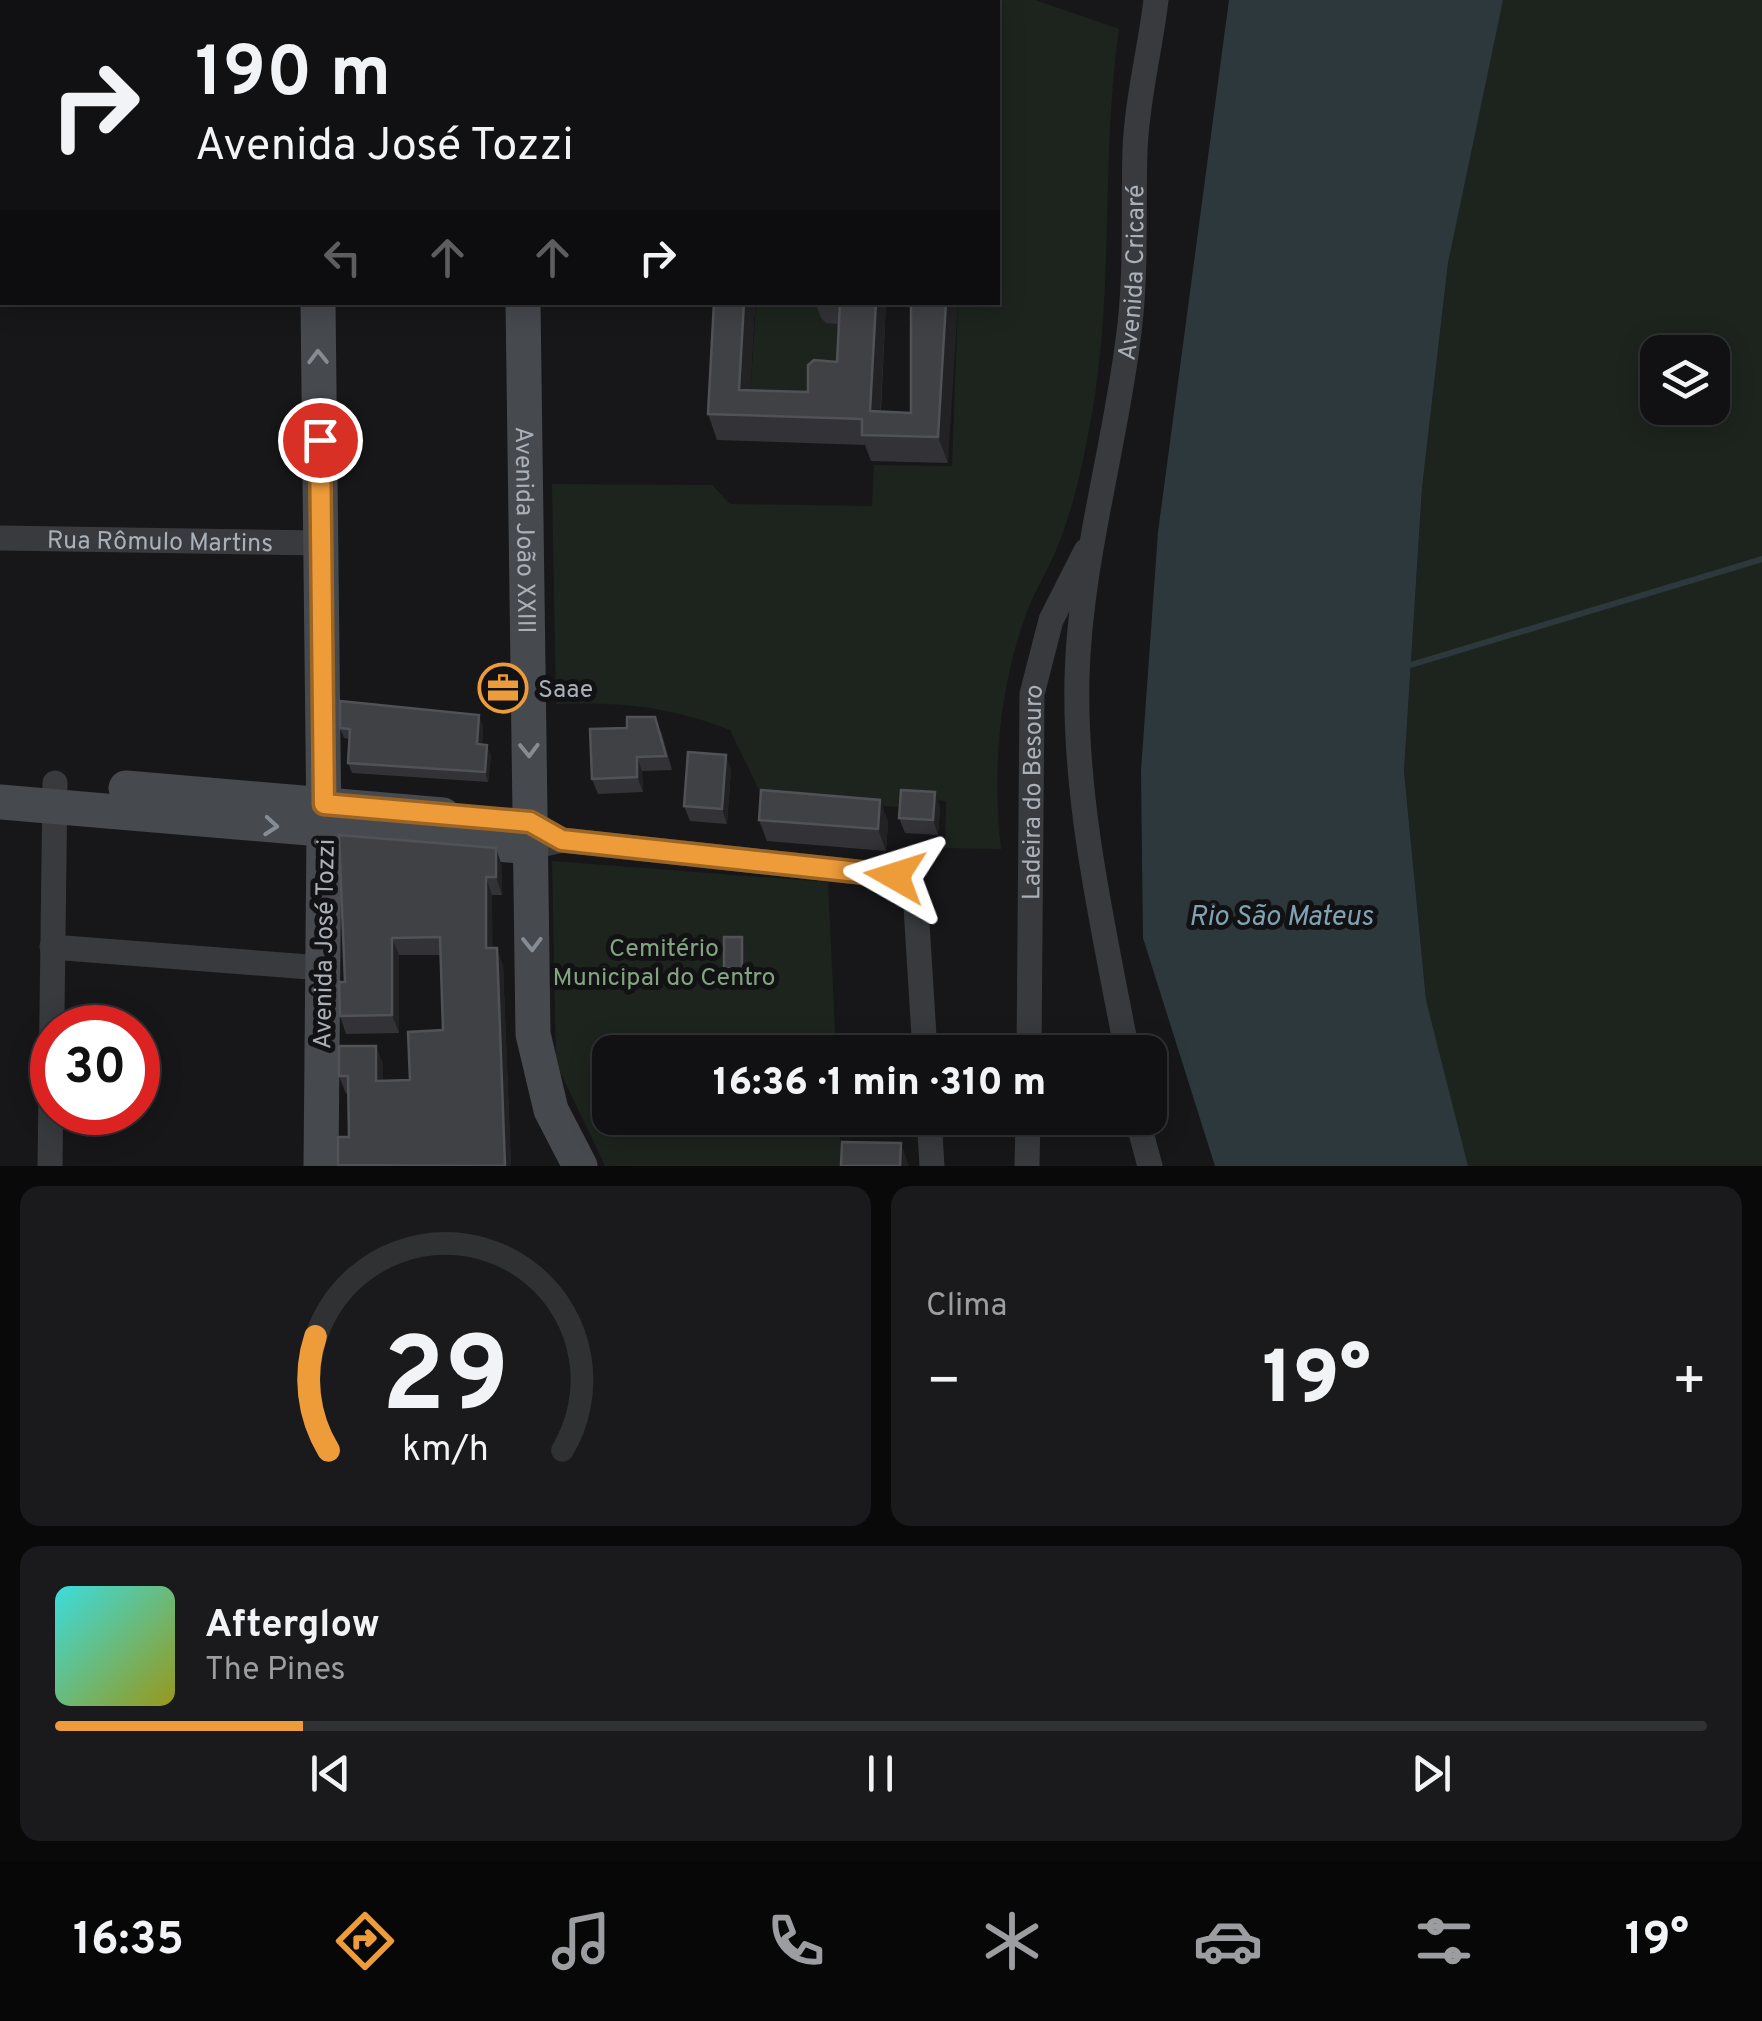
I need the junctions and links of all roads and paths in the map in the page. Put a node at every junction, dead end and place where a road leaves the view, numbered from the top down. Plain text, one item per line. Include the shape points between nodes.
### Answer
1 (1156, 0) edge
2 (318, 305) edge
3 (524, 305) edge
4 (0, 538) edge
5 (1091, 542) junction
6 (321, 544) junction
7 (0, 779) edge
8 (55, 794) junction
9 (0, 802) edge
10 (324, 818) junction
11 (541, 836) junction
12 (52, 947) junction
13 (322, 968) junction
14 (924, 1035) edge
15 (1029, 1035) edge
16 (1125, 1035) edge
17 (929, 1135) edge
18 (1028, 1135) edge
19 (1142, 1135) edge
20 (50, 1166) edge
21 (321, 1166) edge
22 (580, 1166) edge
23 (932, 1166) edge
24 (1027, 1166) edge
25 (1150, 1166) edge

1 - 5 street, Avenida Cricaré via 1135,148 1136,262 1128,338
6 -> 2 street, Avenida José Tozzi
3 -> 11 street, Avenida João XXIII
4 - 6 street, Rua Rômulo Martins
5 - 15 street, Ladeira do Besouro via 1051,620 1032,694
5 - 16 street via 1077,677 1079,744
6 - 10 street, Avenida José Tozzi
7 - 8 street
8 - 9 street
8 - 10 street
8 - 12 street
10 - 11 street
10 - 13 street, Avenida José Tozzi
11 - 14 street via 895,876 913,892 916,907
11 -> 22 street, Avenida João XXIII via 534,1034 551,1110
12 - 13 street
12 - 20 street
13 - 21 street, Avenida José Tozzi
17 - 23 street
18 - 24 street
19 - 25 street

